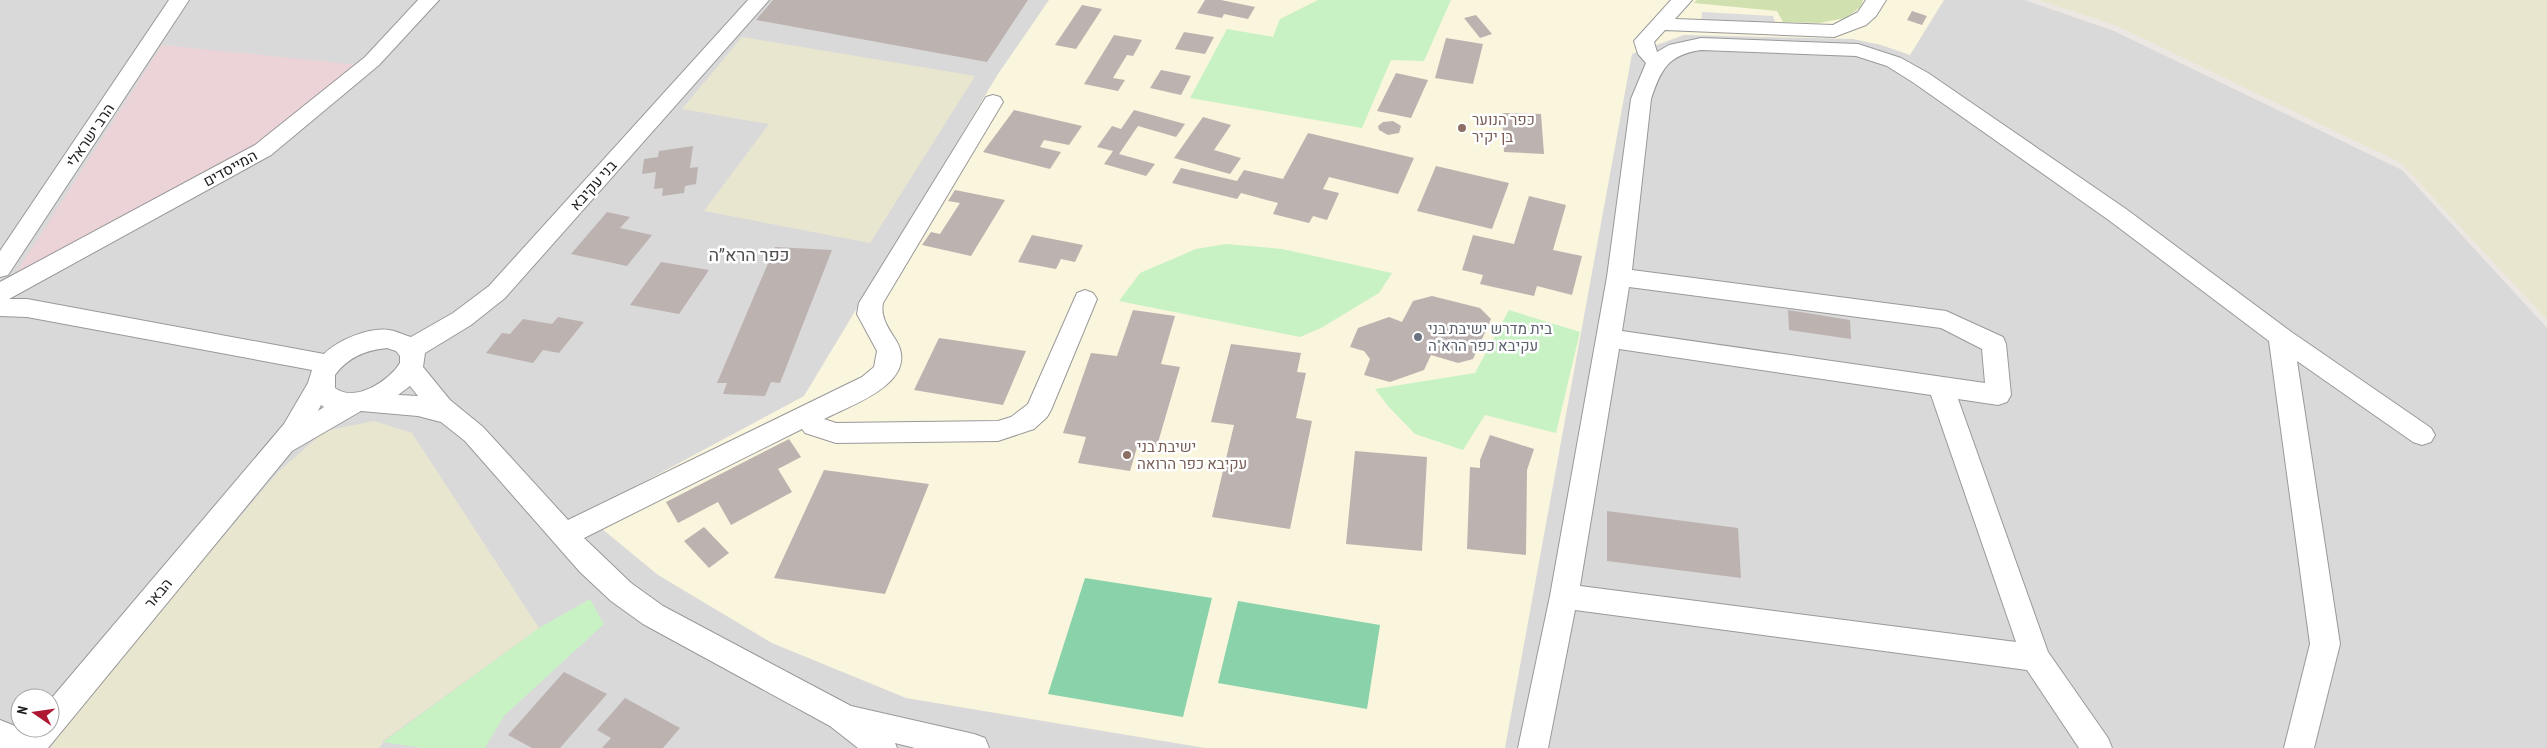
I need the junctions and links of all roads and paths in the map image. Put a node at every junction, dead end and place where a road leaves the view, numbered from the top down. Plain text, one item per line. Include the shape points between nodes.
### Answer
1 (179, 0) edge
2 (430, 0) edge
3 (759, 0) edge
4 (1682, 0) edge
5 (1876, 0) edge
6 (1659, 24) junction
7 (1657, 62) junction
8 (993, 102) dead end
9 (0, 270) edge
10 (1619, 277) junction
11 (0, 292) edge
12 (1085, 299) dead end
13 (0, 306) edge
14 (2281, 337) junction
15 (1608, 338) junction
16 (410, 359) junction
17 (325, 374) junction
18 (1941, 387) junction
19 (356, 403) junction
20 (450, 414) junction
21 (806, 416) junction
22 (2422, 435) dead end
23 (266, 465) junction
24 (566, 534) junction
25 (1564, 596) junction
26 (2036, 658) junction
27 (60, 710) edge
28 (841, 716) junction
29 (0, 734) edge
30 (35, 740) edge
31 (882, 748) edge
32 (974, 748) edge
33 (1533, 748) edge
34 (2097, 748) edge
35 (2299, 748) edge

1 - 9 street, הרב ישראלי
2 - 11 street, המייסדים via 372,61 263,150
3 - 16 street, בני עקיבא via 497,292
4 - 6 street
5 - 6 street via 1864,17 1834,31
6 - 7 street via 1644,40 1648,54
7 - 10 street via 1648,76 1642,99
7 - 14 street via 1668,51 1683,45 1701,44 1843,48 1894,62 2118,215
8 - 21 street via 871,303 869,314 889,351 886,371 871,384
10 - 15 street
10 - 18 street via 1946,320 1994,344 1998,395
12 - 21 street via 1038,410 1016,428 836,433 814,426
13 - 17 street via 27,308
14 - 22 street
14 - 35 street via 2325,644
15 - 18 street
15 - 25 street
16 - 17 street via 399,341 375,340 344,351
16 - 19 street via 396,386 380,396
16 - 20 street via 424,387
17 - 19 street via 324,396 343,404
17 - 23 street, הבאר via 293,430
18 - 26 street
19 - 20 street via 418,406
19 - 23 street, הבאר via 294,438
20 - 24 street via 474,434
21 - 24 street
23 - 27 street, הבאר
24 - 28 street via 590,564 653,615
25 - 26 street
25 - 33 street
26 - 34 street
28 - 31 street
28 - 32 street
29 - 30 street

